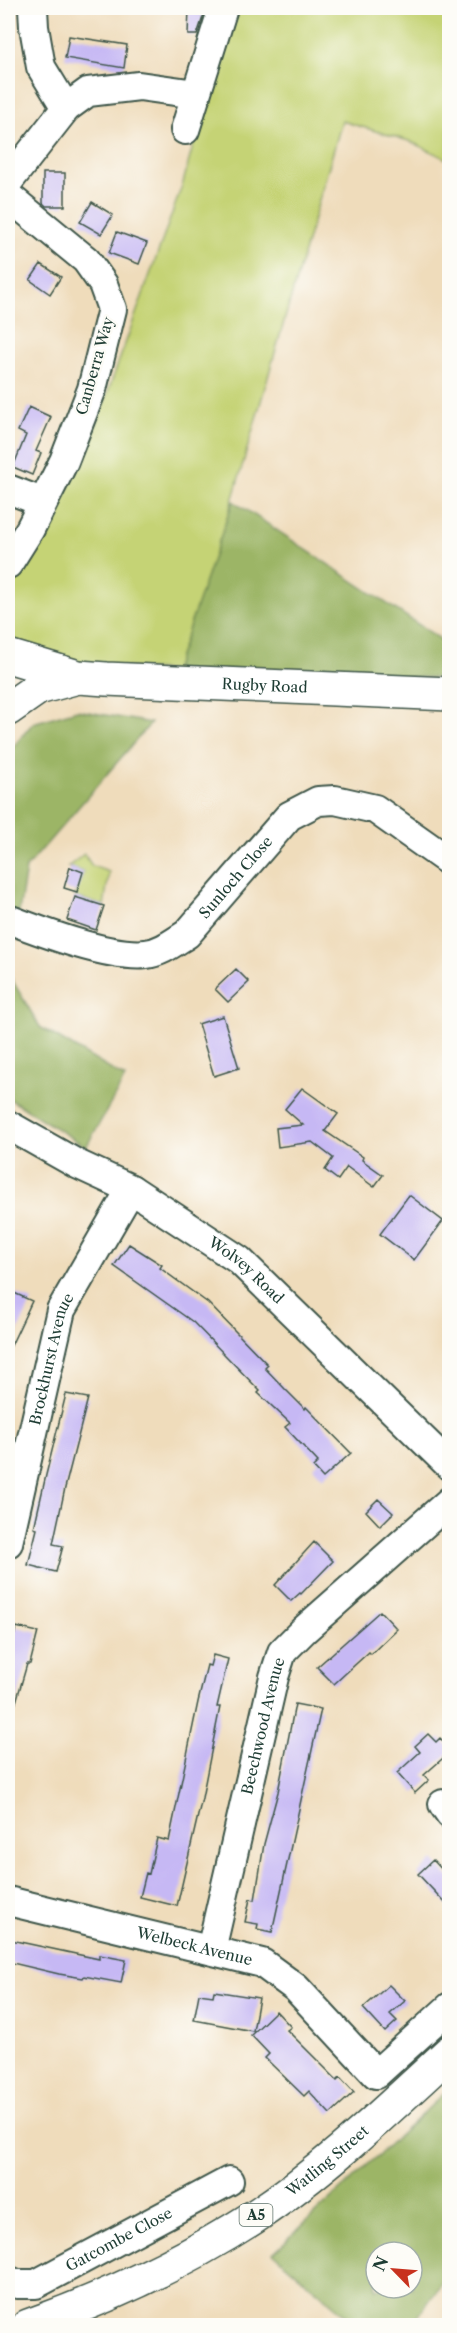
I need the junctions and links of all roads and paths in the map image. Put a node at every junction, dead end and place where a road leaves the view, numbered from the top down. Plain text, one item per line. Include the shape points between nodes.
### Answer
1 (33, 8) edge
2 (223, 8) edge
3 (196, 94) junction
4 (66, 108) junction
5 (185, 130) dead end
6 (8, 182) edge
7 (8, 196) edge
8 (8, 489) edge
9 (42, 502) junction
10 (8, 564) edge
11 (8, 656) edge
12 (8, 667) edge
13 (78, 677) junction
14 (450, 694) edge
15 (8, 704) edge
16 (8, 709) edge
17 (450, 862) edge
18 (8, 919) edge
19 (8, 1125) edge
20 (131, 1190) junction
21 (450, 1466) edge
22 (450, 1501) edge
23 (8, 1543) edge
24 (8, 1901) edge
25 (211, 1950) junction
26 (450, 2007) edge
27 (450, 2052) edge
28 (211, 2182) dead end
29 (8, 2280) edge
30 (87, 2315) edge
31 (28, 2325) edge

1 - 4 street via 41,67
2 - 3 street
3 - 4 street via 140,86 88,92
3 - 5 street
4 - 6 street
7 - 9 street, Canberra Way via 86,261 103,284 112,309 92,389 64,461
8 - 9 street
9 - 10 street, Canberra Way
11 - 13 main road, Rugby Road
12 - 15 main road via 12,688
13 - 14 main road, Rugby Road
13 - 16 main road, Rugby Road via 38,688
17 - 18 street, Sunloch Close via 375,809 335,800 318,801 289,816 187,934 166,948 127,955 47,934
19 - 20 street, Wolvey Road
20 - 21 street, Wolvey Road via 239,1260
20 - 23 street, Brockhurst Avenue via 61,1310
22 - 25 street, Beechwood Avenue via 282,1652
24 - 25 street, Welbeck Avenue
25 - 26 street, Welbeck Avenue via 262,1963 296,1988 376,2074
27 - 30 main road, Watling Street / A5 via 314,2173 254,2217
28 - 29 street, Gatcombe Close via 36,2284
30 - 31 main road, Watling Street / A5

